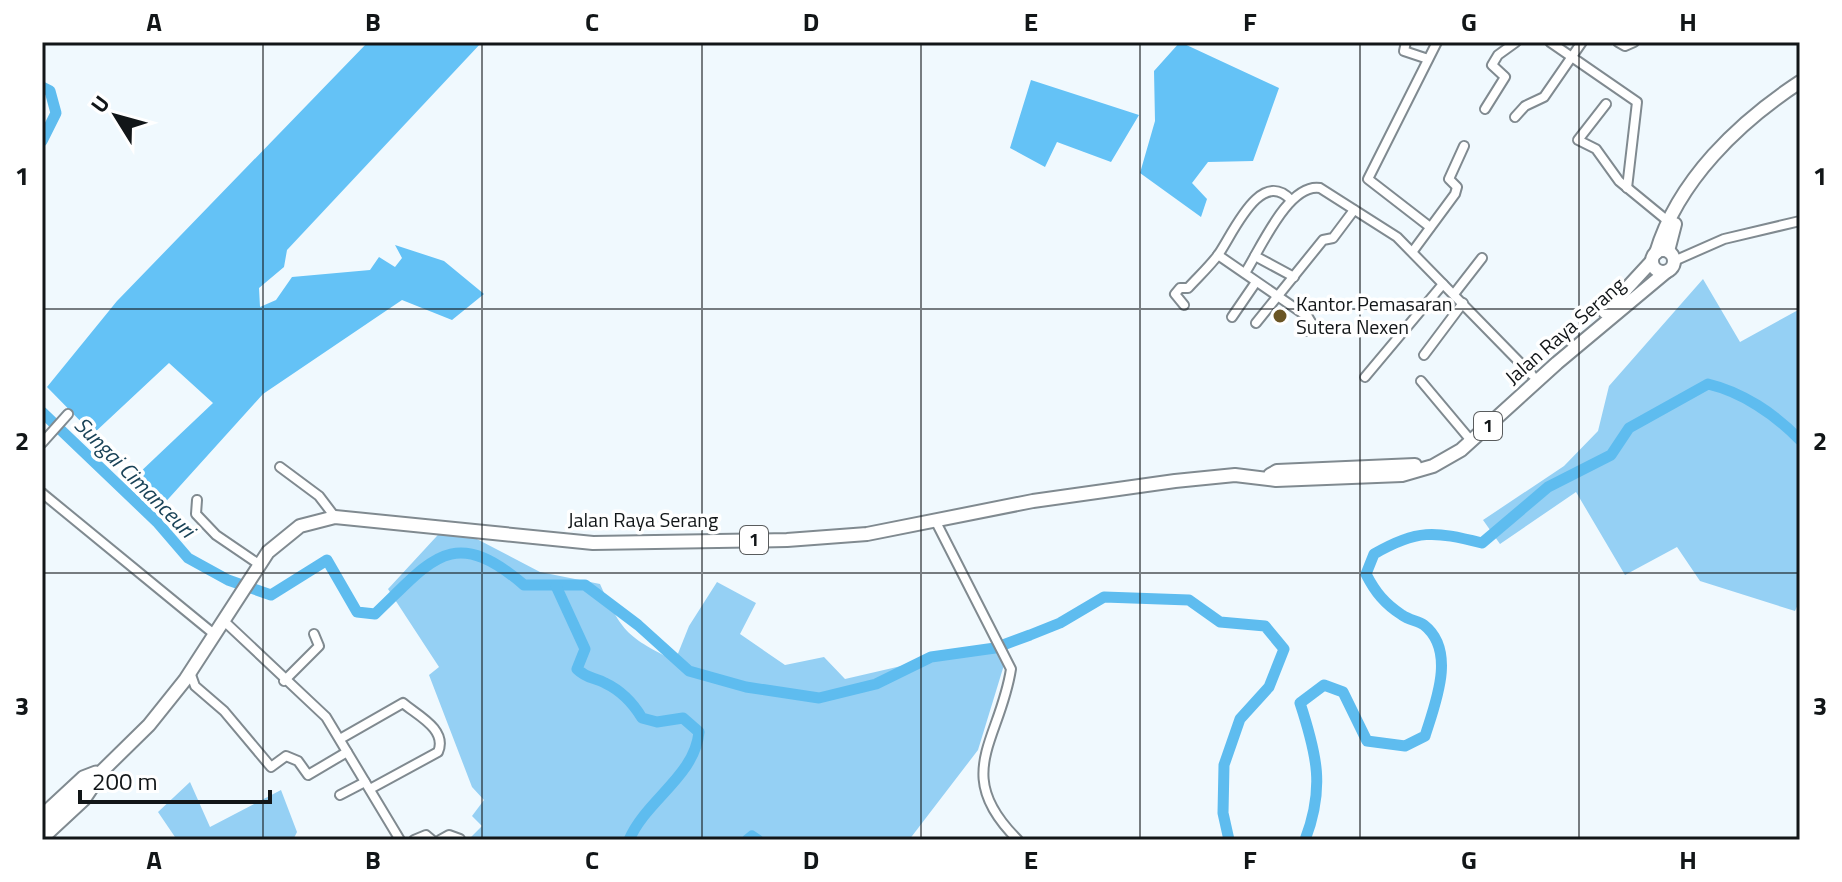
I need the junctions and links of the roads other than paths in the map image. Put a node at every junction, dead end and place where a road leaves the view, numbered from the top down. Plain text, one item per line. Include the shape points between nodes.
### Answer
1 (1406, 42) edge
2 (1437, 42) edge
3 (1516, 42) edge
4 (1550, 42) edge
5 (1582, 42) edge
6 (1618, 42) edge
7 (1634, 42) edge
8 (1571, 57) junction
9 (1428, 59) junction
10 (1800, 82) edge
11 (1606, 104) dead end
12 (1485, 109) dead end
13 (1515, 117) dead end
14 (1464, 146) dead end
15 (1704, 168) junction
16 (1627, 188) junction
17 (1291, 200) junction
18 (1354, 210) junction
19 (1800, 221) edge
20 (1669, 222) junction
21 (1430, 227) junction
22 (1413, 251) junction
23 (1218, 255) junction
24 (1255, 256) junction
25 (1482, 258) dead end
26 (1663, 259) junction
27 (1245, 273) junction
28 (1294, 277) junction
29 (1256, 282) junction
30 (1443, 284) junction
31 (1454, 294) junction
32 (1279, 296) junction
33 (1463, 303) junction
34 (1184, 305) dead end
35 (1232, 317) dead end
36 (1256, 323) dead end
37 (1598, 324) junction
38 (1306, 331) dead end
39 (1424, 355) dead end
40 (1532, 375) junction
41 (1365, 377) dead end
42 (1421, 381) dead end
43 (68, 414) dead end
44 (1468, 437) junction
45 (42, 443) edge
46 (280, 467) dead end
47 (1267, 476) junction
48 (42, 493) edge
49 (197, 500) dead end
50 (335, 517) junction
51 (935, 520) junction
52 (259, 567) junction
53 (227, 616) junction
54 (214, 634) junction
55 (314, 634) dead end
56 (189, 673) junction
57 (284, 681) junction
58 (340, 739) junction
59 (347, 752) junction
60 (98, 774) junction
61 (368, 786) junction
62 (81, 790) junction
63 (340, 795) dead end
64 (44, 808) edge
65 (42, 823) edge
66 (42, 830) edge
67 (42, 839) edge
68 (460, 839) edge
69 (400, 840) edge
70 (414, 840) edge
71 (432, 840) edge
72 (440, 840) edge
73 (1018, 840) edge

1 - 9 street via 1405,52
2 - 9 street
3 - 12 street via 1492,65 1505,77
4 - 8 street
5 - 8 street
6 - 7 street
8 - 13 street via 1544,97
8 - 16 street via 1637,102
9 - 21 street via 1368,179
10 - 15 highway, Jalan Raya Serang / 1 via 1750,118
11 - 16 street via 1578,140 1596,149
14 - 21 street via 1449,179 1457,187 1455,194
15 - 20 highway, Jalan Raya Serang / 1
15 - 26 highway, Jalan Raya Serang / 1
16 - 20 street
17 - 18 street via 1315,187
17 - 23 street via 1278,190 1268,192 1243,211
17 - 24 street
18 - 22 street
18 - 28 street
19 - 26 street
20 - 26 highway, Jalan Raya Serang / 1
21 - 22 street
22 - 30 street
23 - 27 street
23 - 34 street via 1188,288 1175,294
24 - 27 street
24 - 28 street
25 - 31 street
26 - 37 highway, Jalan Raya Serang / 1
27 - 29 street
28 - 32 street
29 - 32 street
29 - 35 street
30 - 31 street
30 - 41 street
31 - 33 street
32 - 36 street
32 - 38 street via 1310,319
33 - 39 street
33 - 40 street
37 - 40 highway, Jalan Raya Serang / 1
37 - 47 highway, Jalan Raya Serang / 1 via 1461,450 1433,466 1402,475 1276,480
40 - 44 highway, Jalan Raya Serang / 1
42 - 44 street
43 - 45 street
44 - 47 highway, Jalan Raya Serang / 1 via 1416,464 1277,471
46 - 50 street via 319,496
47 - 51 highway, Jalan Raya Serang / 1 via 1085,492
48 - 54 street
49 - 52 street via 196,514 204,525
50 - 51 highway, Jalan Raya Serang / 1 via 632,544 835,537
50 - 52 highway, Jalan Raya Serang / 1 via 286,534
51 - 73 street via 1011,669 982,777 987,801
52 - 53 highway, Jalan Raya Serang / 1
53 - 54 highway, Jalan Raya Serang / 1
53 - 57 street
54 - 56 highway, Jalan Raya Serang / 1
55 - 57 street via 319,646
56 - 59 street via 195,686 224,711 271,767 286,756 298,761 308,775
56 - 60 highway, Jalan Raya Serang / 1 via 149,725
57 - 58 street via 316,706
58 - 59 street
58 - 61 street via 403,703 421,713 438,736 438,752
59 - 61 street
60 - 62 highway, Jalan Raya Serang / 1
60 - 64 main road via 83,777
60 - 67 main road via 84,800
61 - 63 street
61 - 69 street
62 - 65 highway, Jalan Raya Serang / 1
62 - 66 highway, Jalan Raya Serang / 1
68 - 72 street via 449,835
70 - 71 street via 426,835

